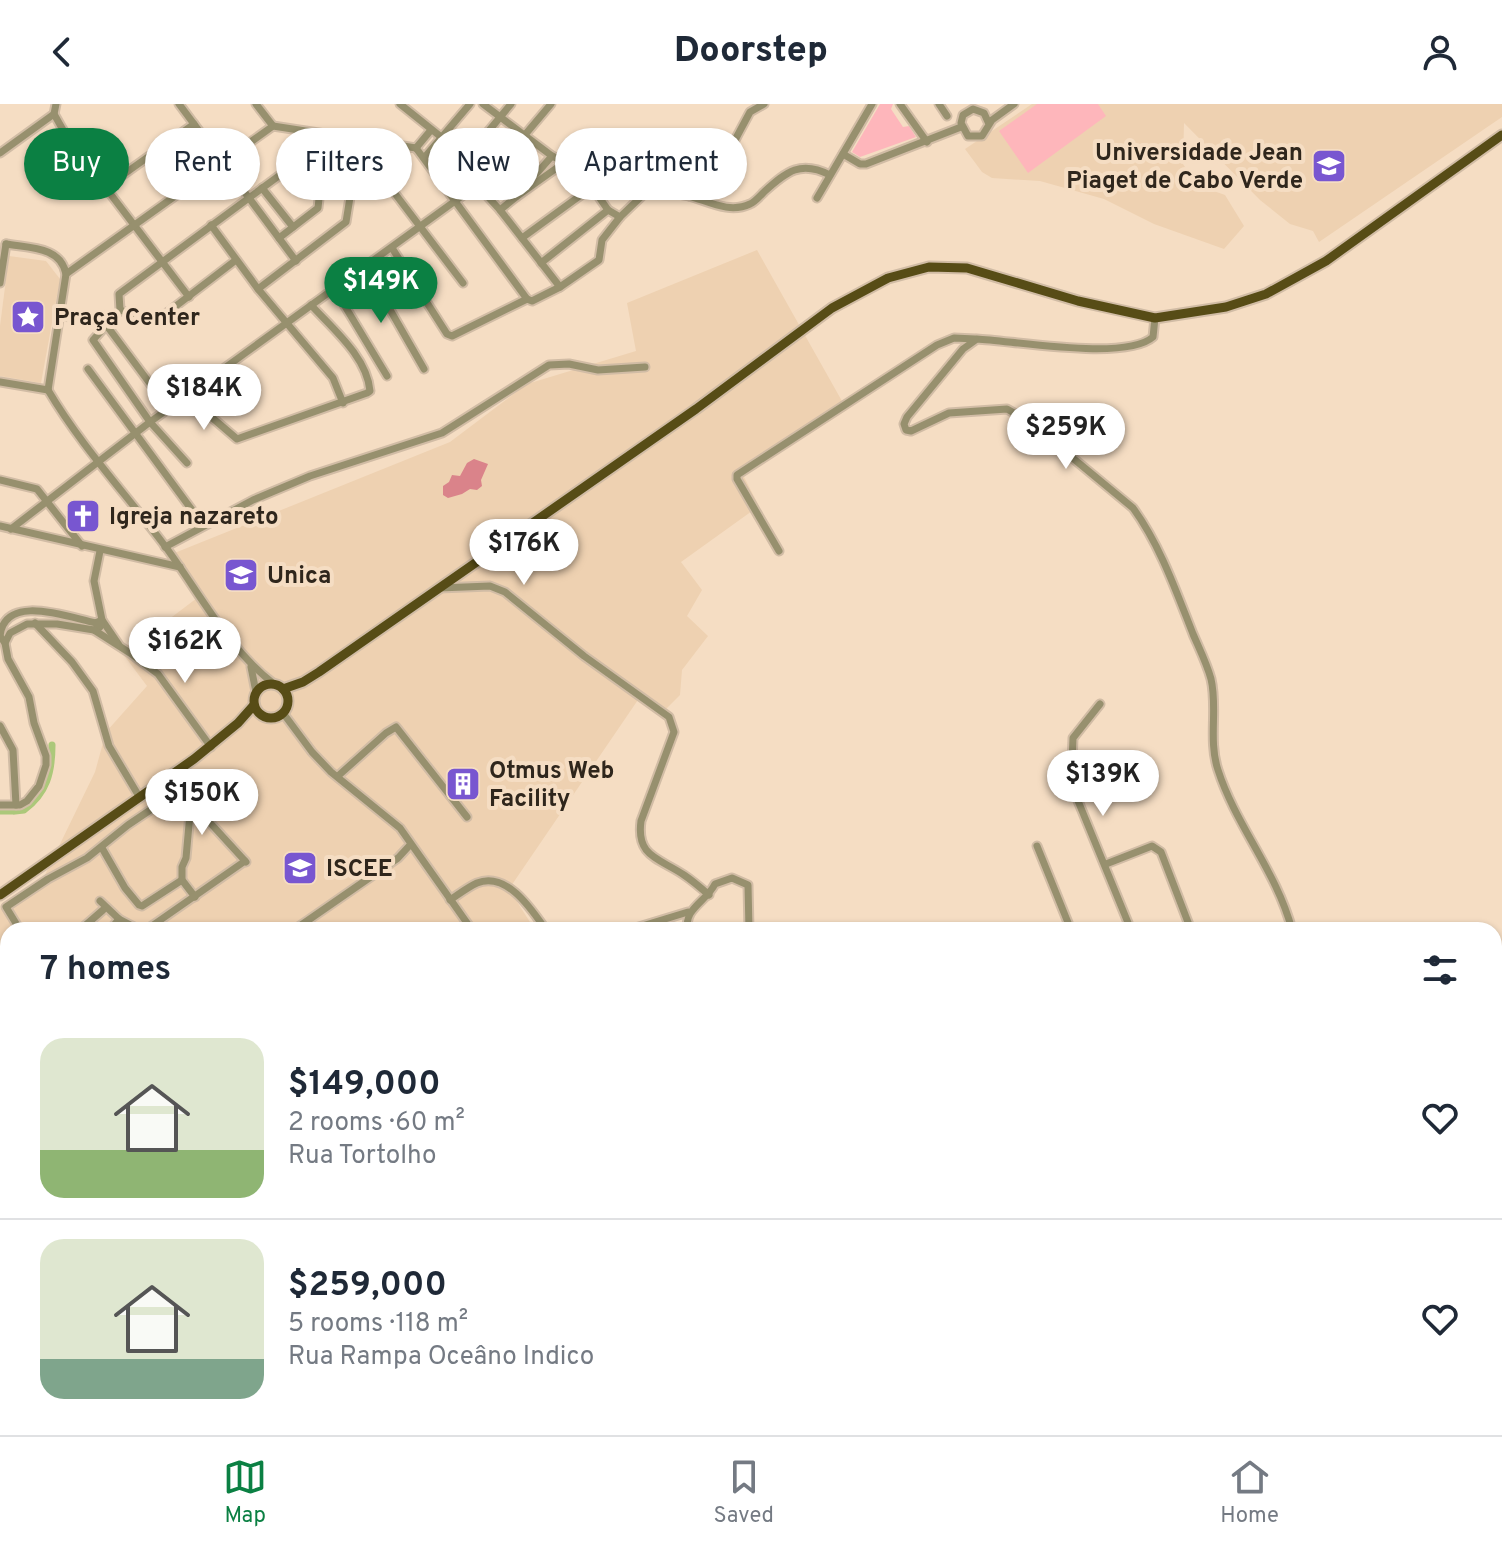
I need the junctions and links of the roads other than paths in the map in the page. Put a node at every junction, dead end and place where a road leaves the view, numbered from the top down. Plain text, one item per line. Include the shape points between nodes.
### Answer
1 (56, 104) edge
2 (179, 104) edge
3 (256, 104) edge
4 (470, 104) edge
5 (483, 104) edge
6 (511, 104) edge
7 (551, 104) edge
8 (764, 104) edge
9 (872, 104) edge
10 (900, 104) edge
11 (939, 104) edge
12 (989, 104) edge
13 (1014, 104) edge
14 (404, 105) edge
15 (967, 107) edge
16 (981, 111) junction
17 (54, 114) junction
18 (947, 116) dead end
19 (500, 118) junction
20 (194, 124) junction
21 (989, 124) junction
22 (273, 126) junction
23 (961, 127) junction
24 (62, 128) edge
25 (197, 128) edge
26 (429, 128) edge
27 (450, 128) edge
28 (492, 128) edge
29 (513, 128) edge
30 (531, 128) edge
31 (740, 128) edge
32 (428, 134) edge
33 (260, 135) edge
34 (1502, 135) edge
35 (927, 142) junction
36 (539, 147) edge
37 (416, 148) junction
38 (0, 153) edge
39 (428, 153) edge
40 (843, 154) junction
41 (552, 156) junction
42 (555, 157) edge
43 (424, 158) junction
44 (129, 171) edge
45 (539, 171) edge
46 (830, 175) junction
47 (276, 178) edge
48 (262, 188) joint
49 (817, 198) dead end
50 (116, 200) edge
51 (166, 200) edge
52 (245, 200) edge
53 (250, 200) edge
54 (319, 200) edge
55 (350, 200) edge
56 (400, 200) edge
57 (491, 200) edge
58 (512, 200) edge
59 (574, 200) edge
60 (601, 200) edge
61 (638, 200) edge
62 (698, 200) edge
63 (455, 201) junction
64 (500, 210) junction
65 (608, 210) junction
66 (620, 217) junction
67 (134, 223) junction
68 (211, 225) junction
69 (421, 226) junction
70 (293, 227) junction
71 (0, 236) edge
72 (279, 238) junction
73 (522, 238) junction
74 (6, 244) junction
75 (392, 248) junction
76 (162, 260) junction
77 (236, 260) junction
78 (296, 261) junction
79 (541, 263) junction
80 (365, 266) junction
81 (66, 274) junction
82 (0, 283) edge
83 (463, 283) dead end
84 (560, 287) junction
85 (334, 288) junction
86 (258, 289) junction
87 (189, 297) junction
88 (527, 299) junction
89 (311, 305) junction
90 (120, 310) junction
91 (60, 315) junction
92 (1155, 318) junction
93 (286, 323) junction
94 (107, 326) junction
95 (977, 339) junction
96 (645, 367) dead end
97 (88, 369) dead end
98 (424, 369) dead end
99 (387, 376) dead end
100 (0, 382) edge
101 (48, 390) junction
102 (188, 397) junction
103 (343, 403) junction
104 (169, 409) junction
105 (150, 422) junction
106 (136, 434) junction
107 (99, 461) junction
108 (187, 463) dead end
109 (0, 480) edge
110 (48, 500) junction
111 (203, 525) junction
112 (0, 526) edge
113 (11, 529) junction
114 (82, 546) junction
115 (165, 547) junction
116 (100, 551) junction
117 (779, 551) dead end
118 (180, 567) junction
119 (439, 588) junction
120 (102, 620) junction
121 (35, 623) junction
122 (94, 630) junction
123 (5, 643) junction
124 (121, 649) junction
125 (251, 667) junction
126 (303, 682) junction
127 (279, 686) junction
128 (256, 692) junction
129 (288, 699) junction
130 (1100, 704) dead end
131 (254, 705) junction
132 (283, 713) junction
133 (267, 717) junction
134 (238, 723) junction
135 (0, 726) edge
136 (211, 747) junction
137 (171, 776) junction
138 (338, 776) junction
139 (180, 790) junction
140 (140, 798) junction
141 (191, 802) junction
142 (0, 805) edge
143 (16, 805) junction
144 (467, 817) dead end
145 (410, 845) junction
146 (1037, 846) dead end
147 (102, 848) junction
148 (1106, 864) junction
149 (182, 880) junction
150 (0, 895) edge
151 (709, 895) junction
152 (195, 897) junction
153 (450, 900) junction
154 (100, 901) dead end
155 (103, 910) dead end
156 (688, 912) junction
157 (119, 919) junction
158 (15, 922) edge
159 (89, 922) edge
160 (117, 922) edge
161 (126, 922) edge
162 (156, 922) edge
163 (306, 922) edge
164 (466, 922) edge
165 (540, 922) edge
166 (655, 922) edge
167 (686, 922) edge
168 (749, 922) edge
169 (1068, 922) edge
170 (1128, 922) edge
171 (1188, 922) edge
172 (1289, 922) edge

1 - 17 street
2 - 20 street
3 - 22 street
4 - 27 street
5 - 19 street
6 - 19 street
7 - 30 street
8 - 31 street via 750,112
9 - 40 street
10 - 35 street
11 - 18 street
12 - 16 street
13 - 21 street
14 - 26 street
15 - 16 street
15 - 23 street
16 - 21 street
17 - 24 street
17 - 38 street
19 - 28 street
19 - 29 street
20 - 25 street
20 - 44 street
21 - 23 street via 977,137
22 - 33 street
22 - 37 street
23 - 35 street
32 - 37 street
34 - 92 main road via 1292,281 1226,307
35 - 40 street via 863,165
36 - 41 street
37 - 43 street
39 - 43 street
40 - 46 street
41 - 42 street
41 - 45 street
43 - 63 street
46 - 49 street
46 - 62 street via 801,167 748,205
47 - 48 street
48 - 70 street
50 - 67 street
51 - 67 street
52 - 68 street
53 - 72 street
54 - 70 street via 318,208
55 - 78 street via 346,222
56 - 69 street
57 - 64 street
58 - 64 street
59 - 73 street
60 - 65 street
61 - 66 street
63 - 69 street
63 - 88 street
64 - 73 street
65 - 66 street
65 - 79 street
66 - 84 street via 602,240 599,260
67 - 76 street
67 - 81 street
68 - 76 street
68 - 77 street
69 - 75 street
69 - 83 street
70 - 72 street
71 - 74 street
72 - 78 street
73 - 79 street
74 - 81 street via 50,252 62,261
74 - 82 street
75 - 80 street
75 - 88 street via 450,336
76 - 87 street
76 - 90 street via 119,294
77 - 86 street
77 - 87 street
78 - 86 street
79 - 84 street
80 - 85 street
80 - 98 street
81 - 91 street
84 - 88 street
85 - 89 street
85 - 99 street
86 - 93 street
87 - 90 street via 155,322
89 - 93 street
89 - 103 street via 349,345 369,381 370,391
90 - 94 street
91 - 94 street
91 - 101 street
92 - 95 street via 1153,337 1119,349
92 - 119 main road via 955,266 888,278 832,308
93 - 102 street
93 - 103 street via 333,378
94 - 104 street
94 - 105 street via 94,344
95 - 117 street via 954,338 937,345 737,475
95 - 172 street via 907,417 906,430 917,430 949,413 1007,409 1133,508 1170,577 1212,680 1212,747 1218,770 1246,835 1276,884
96 - 111 street via 549,365 442,433 320,472
97 - 106 street
100 - 101 street
101 - 107 street
102 - 103 street via 237,439
102 - 104 street
104 - 105 street
105 - 106 street
105 - 108 street
106 - 107 street
106 - 111 street
107 - 110 street
107 - 115 street
109 - 110 street via 37,489
110 - 113 street
110 - 114 street
111 - 115 street
112 - 113 street
113 - 114 street
114 - 116 street
115 - 118 street
116 - 118 street
116 - 120 street via 93,576
118 - 125 street
119 - 126 main road
119 - 151 street via 490,586 505,592 669,717 674,732 639,834 649,855
120 - 122 street
120 - 123 street via 23,610 1,629
120 - 124 street
121 - 122 street
121 - 123 street via 10,633
121 - 140 street via 93,691 109,746
122 - 124 street
123 - 143 street via 29,697 46,756 39,786
124 - 136 street via 158,674
125 - 127 street
125 - 128 street
126 - 127 main road
126 - 129 main road
127 - 128 main road via 263,686
127 - 129 main road
128 - 131 main road
129 - 132 main road
130 - 148 street via 1073,738 1072,763 1076,796
131 - 133 main road
131 - 134 main road
132 - 133 main road
132 - 138 street
133 - 134 main road
134 - 136 main road
135 - 143 street via 13,750
136 - 137 main road
137 - 139 street
137 - 140 main road
138 - 144 street via 396,727
138 - 145 street via 400,828
139 - 141 street
139 - 147 street
140 - 150 main road
141 - 149 street
141 - 152 street via 246,863
142 - 143 street
145 - 153 street
145 - 163 street
146 - 169 street
147 - 149 street via 139,905
147 - 158 street via 6,907
148 - 170 street
148 - 171 street via 1152,846 1161,852
149 - 152 street
151 - 156 street
151 - 168 street via 715,884 732,878 748,885
152 - 162 street
153 - 164 street
153 - 165 street via 480,881 496,883 524,898
154 - 157 street
155 - 159 street
156 - 166 street
156 - 167 street
157 - 160 street
157 - 161 street

